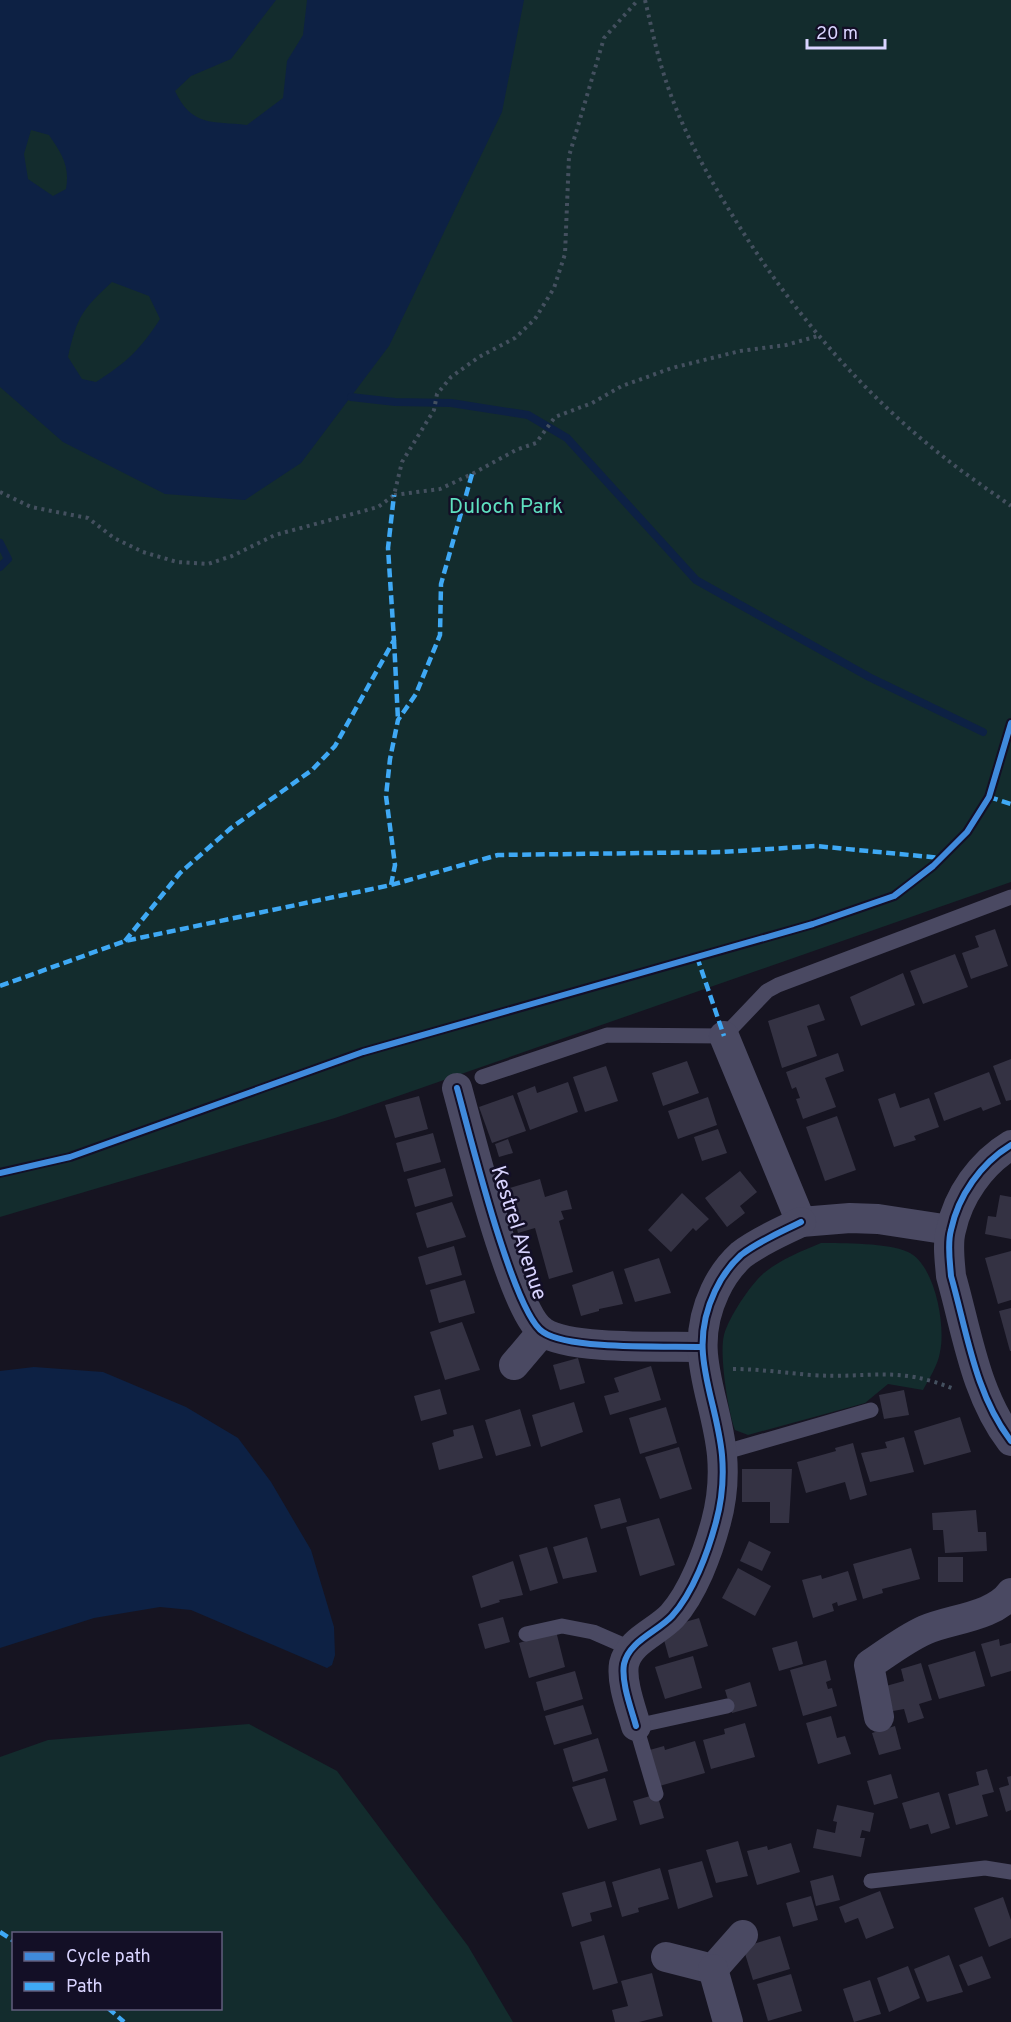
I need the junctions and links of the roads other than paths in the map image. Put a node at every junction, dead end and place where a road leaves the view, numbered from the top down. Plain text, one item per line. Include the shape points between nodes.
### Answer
1 (1011, 897) edge
2 (724, 1036) junction
3 (470, 1083) joint
4 (1011, 1145) edge
5 (801, 1222) junction
6 (950, 1230) junction
7 (542, 1332) junction
8 (703, 1358) junction
9 (514, 1365) dead end
10 (871, 1410) dead end
11 (1011, 1442) edge
12 (722, 1453) junction
13 (1010, 1596) edge
14 (526, 1634) dead end
15 (632, 1648) junction
16 (727, 1706) dead end
17 (879, 1717) dead end
18 (636, 1726) junction
19 (656, 1794) dead end
20 (1011, 1872) edge
21 (872, 1881) dead end
22 (743, 1935) dead end
23 (666, 1957) dead end
24 (713, 1969) junction
25 (728, 2022) edge

1 - 2 lane via 778,985 767,991
2 - 3 lane via 607,1035
2 - 5 street
3 - 7 street, Kestrel Avenue via 502,1244 525,1311
4 - 6 street via 979,1171
5 - 6 street via 868,1219
5 - 8 street via 741,1256 721,1277 701,1327
6 - 11 street via 951,1276 984,1396 994,1420
7 - 8 street, Kestrel Avenue via 571,1342
7 - 9 street, Kestrel Avenue
8 - 12 street
10 - 12 lane
12 - 15 street via 720,1508 706,1559 672,1616
13 - 17 street via 986,1610 911,1637 869,1665
14 - 15 lane via 562,1626 593,1632
15 - 18 street via 624,1664
16 - 18 lane
18 - 19 lane
20 - 21 lane via 975,1869
22 - 24 street
23 - 24 street
24 - 25 street

